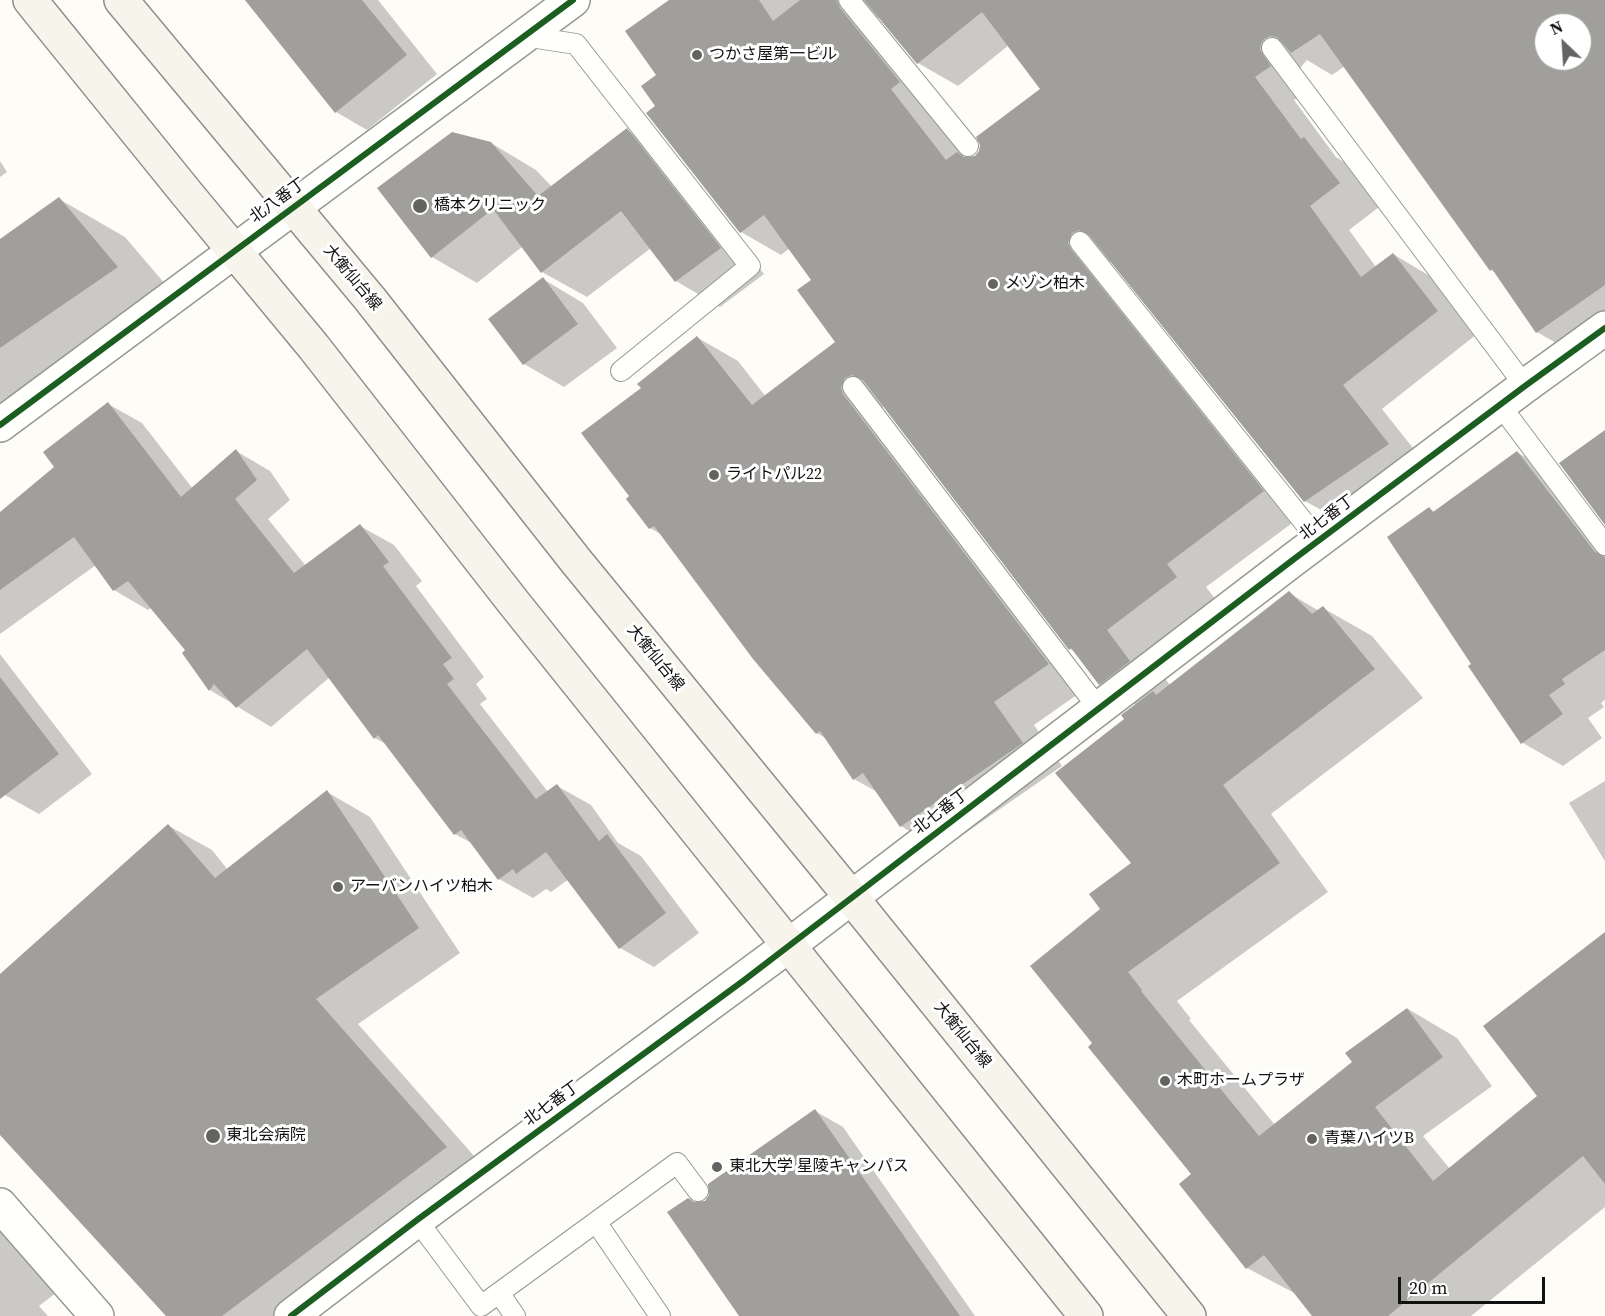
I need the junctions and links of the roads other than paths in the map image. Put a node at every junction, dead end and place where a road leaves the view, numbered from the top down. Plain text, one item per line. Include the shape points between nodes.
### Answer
1 (30, 0) edge
2 (121, 0) edge
3 (573, 0) edge
4 (849, 0) edge
5 (524, 36) junction
6 (1272, 48) dead end
7 (968, 146) dead end
8 (293, 207) junction
9 (1080, 242) dead end
10 (234, 251) junction
11 (1605, 328) edge
12 (621, 371) dead end
13 (853, 387) dead end
14 (1512, 395) junction
15 (0, 425) edge
16 (1318, 541) junction
17 (1605, 545) edge
18 (1098, 709) junction
19 (851, 897) junction
20 (788, 946) junction
21 (698, 1191) dead end
22 (0, 1205) edge
23 (417, 1220) junction
24 (596, 1222) junction
25 (499, 1293) junction
26 (474, 1311) edge
27 (97, 1316) edge
28 (291, 1316) edge
29 (515, 1316) edge
30 (660, 1316) edge
31 (1086, 1316) edge
32 (1189, 1316) edge

1 - 10 main road
2 - 8 main road, 大衡仙台線
3 - 5 street, 北八番丁
4 - 7 lane
5 - 8 street, 北八番丁
5 - 12 lane via 576,44 750,266
6 - 14 lane
8 - 10 street, 北八番丁
8 - 19 main road, 大衡仙台線
9 - 16 lane
10 - 15 street, 北八番丁
10 - 20 main road
11 - 14 street, 北七番丁
13 - 18 lane
14 - 16 street, 北七番丁
14 - 17 lane
16 - 18 street, 北七番丁
18 - 19 street, 北七番丁
19 - 20 street, 北七番丁
19 - 32 main road, 大衡仙台線
20 - 23 street, 北七番丁
20 - 31 main road
21 - 24 lane via 677,1163
22 - 27 street
23 - 26 lane
23 - 28 street, 北七番丁
24 - 25 lane
24 - 30 lane
25 - 26 lane
25 - 29 lane

